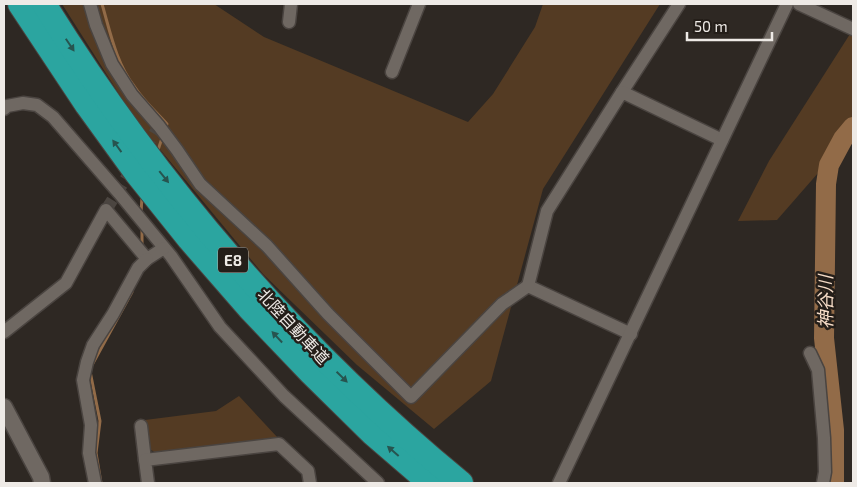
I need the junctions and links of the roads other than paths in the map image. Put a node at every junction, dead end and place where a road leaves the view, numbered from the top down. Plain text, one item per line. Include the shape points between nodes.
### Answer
1 (20, 4) edge
2 (44, 4) edge
3 (90, 4) edge
4 (291, 4) edge
5 (419, 4) edge
6 (679, 4) edge
7 (787, 4) edge
8 (799, 4) edge
9 (289, 22) dead end
10 (853, 29) edge
11 (392, 72) dead end
12 (622, 92) junction
13 (4, 109) edge
14 (722, 140) junction
15 (164, 248) junction
16 (147, 259) junction
17 (528, 286) junction
18 (4, 332) edge
19 (630, 334) junction
20 (810, 353) dead end
21 (4, 407) edge
22 (141, 426) dead end
23 (145, 460) junction
24 (42, 483) edge
25 (95, 483) edge
26 (148, 483) edge
27 (310, 483) edge
28 (378, 483) edge
29 (430, 483) edge
30 (461, 483) edge
31 (560, 483) edge
32 (823, 483) edge

29 -> 1 highway, 北陸自動車道 / E8 via 311,374 189,239 87,105
2 -> 30 highway, 北陸自動車道 / E8 via 156,167 264,296 387,420
3 - 17 street via 112,64 132,96 168,138 200,184 267,246 328,314 411,396 502,304
4 - 9 street
5 - 11 street
6 - 12 street
7 - 14 street
8 - 10 street
12 - 14 street
12 - 17 street via 547,210
13 - 15 street via 23,103 37,105 53,117
14 - 19 street
15 - 16 street
15 - 28 street via 220,327 284,396
16 - 18 street via 106,210 66,284
16 - 25 street via 138,268 93,345 87,362 83,380 91,425 89,453
17 - 19 street
19 - 31 street
20 - 32 street via 818,370 824,438
21 - 24 street
22 - 23 street
23 - 26 street
23 - 27 street via 279,444 308,471

